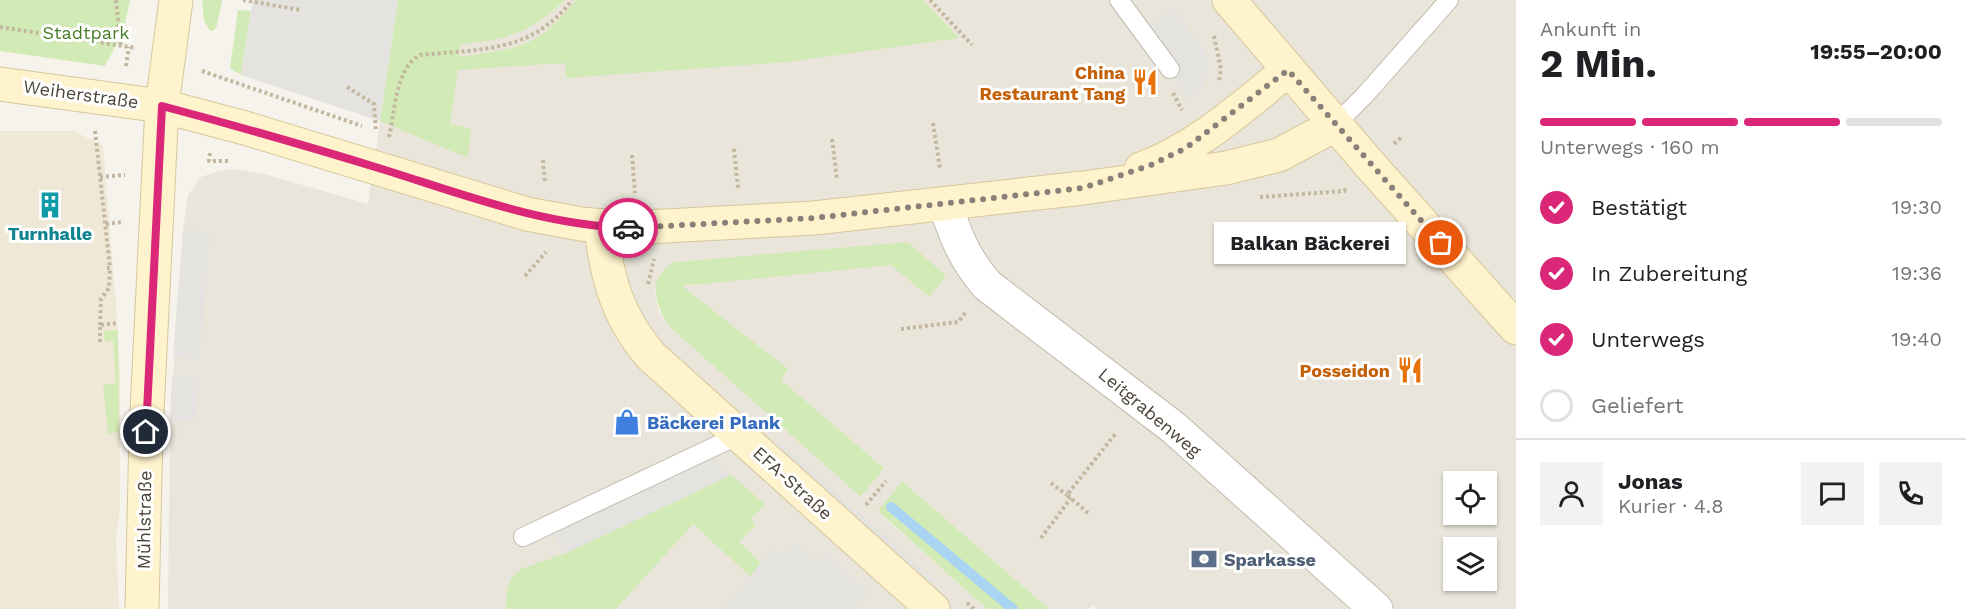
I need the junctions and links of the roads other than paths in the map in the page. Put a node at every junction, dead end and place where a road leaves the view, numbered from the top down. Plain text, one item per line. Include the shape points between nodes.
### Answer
1 (176, 0) edge
2 (1119, 0) edge
3 (1229, 0) edge
4 (1449, 0) edge
5 (1170, 69) dead end
6 (1288, 70) junction
7 (0, 84) edge
8 (162, 106) junction
9 (1335, 125) junction
10 (1083, 188) junction
11 (945, 204) junction
12 (601, 226) junction
13 (1516, 328) edge
14 (739, 435) junction
15 (523, 537) dead end
16 (142, 609) edge
17 (933, 609) edge
18 (1376, 609) edge

1 - 8 street, Mühlstraße
2 - 5 lane
3 - 6 street
4 - 9 lane
6 - 9 street
6 - 10 street via 1186,148 1151,165
7 - 8 street, Weiherstraße
8 - 12 street, Weiherstraße via 526,214
8 - 16 street, Mühlstraße via 146,432
9 - 10 street via 1292,150 1263,160
9 - 13 street
10 - 11 street, Weiherstraße
11 - 12 street, Weiherstraße via 726,225
11 - 18 street, Leitgrabenweg via 960,248 987,285 1174,428
12 - 14 street, EFA-Straße via 613,292 628,326 651,356
14 - 15 lane
14 - 17 street, EFA-Straße

